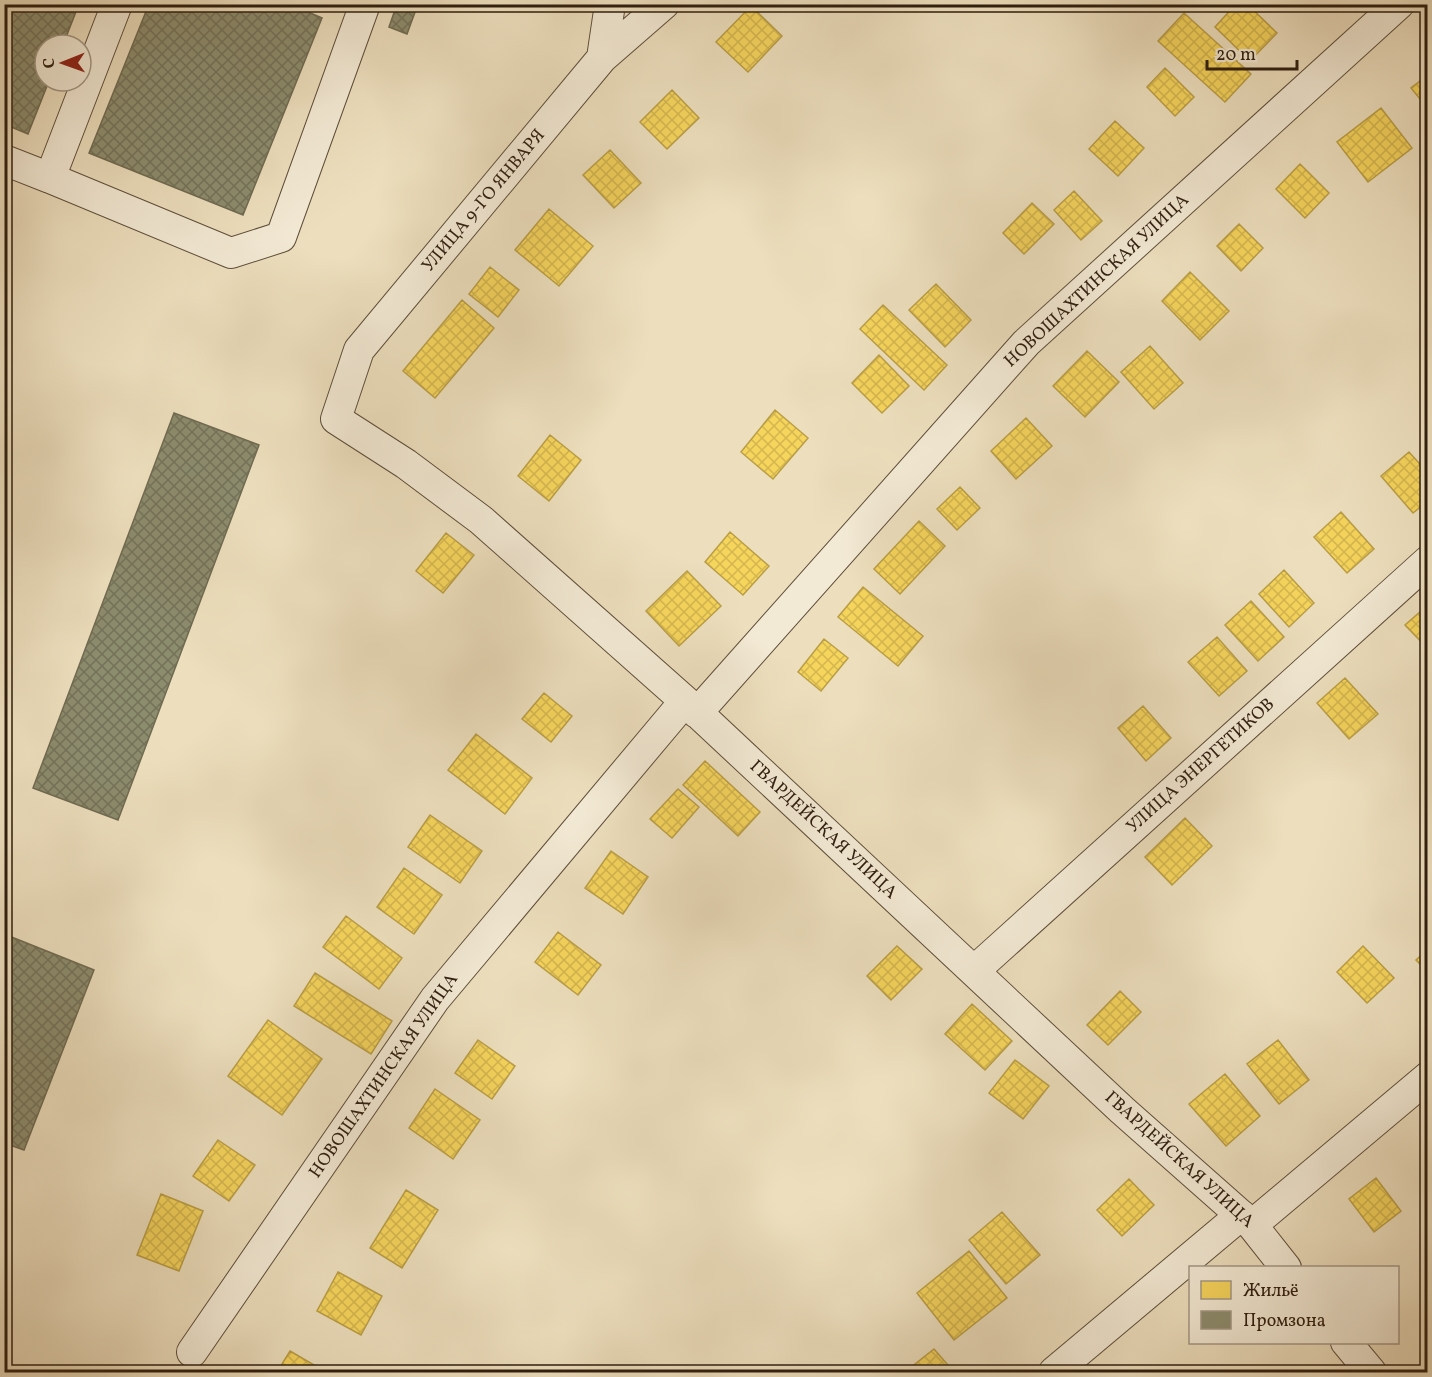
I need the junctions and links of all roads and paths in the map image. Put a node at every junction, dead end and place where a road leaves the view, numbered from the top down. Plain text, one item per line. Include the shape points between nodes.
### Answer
1 (117, 4) edge
2 (365, 4) edge
3 (610, 4) edge
4 (664, 4) edge
5 (1399, 4) edge
6 (602, 58) junction
7 (4, 160) edge
8 (50, 178) junction
9 (336, 419) joint
10 (1428, 561) edge
11 (691, 707) junction
12 (974, 971) junction
13 (1428, 1077) edge
14 (1247, 1220) junction
15 (1284, 1266) edge
16 (1349, 1344) edge
17 (192, 1352) dead end
18 (1054, 1372) edge
19 (1371, 1372) edge

1 - 8 street
2 - 8 street via 281,237 231,253
3 - 6 street
4 - 6 street, УЛИЦА 9-ГО ЯНВАРЯ
5 - 11 street, НОВОШАХТИНСКАЯ УЛИЦА via 1026,343
6 - 9 street, УЛИЦА 9-ГО ЯНВАРЯ via 359,350
7 - 8 street
9 - 11 street, ГВАРДЕЙСКАЯ УЛИЦА via 406,464 481,520
10 - 12 street, УЛИЦА ЭНЕРГЕТИКОВ
11 - 12 street, ГВАРДЕЙСКАЯ УЛИЦА
11 - 17 street, НОВОШАХТИНСКАЯ УЛИЦА via 435,999
12 - 14 street, ГВАРДЕЙСКАЯ УЛИЦА
13 - 14 street
14 - 15 street, ГВАРДЕЙСКАЯ УЛИЦА
14 - 18 street
16 - 19 street

